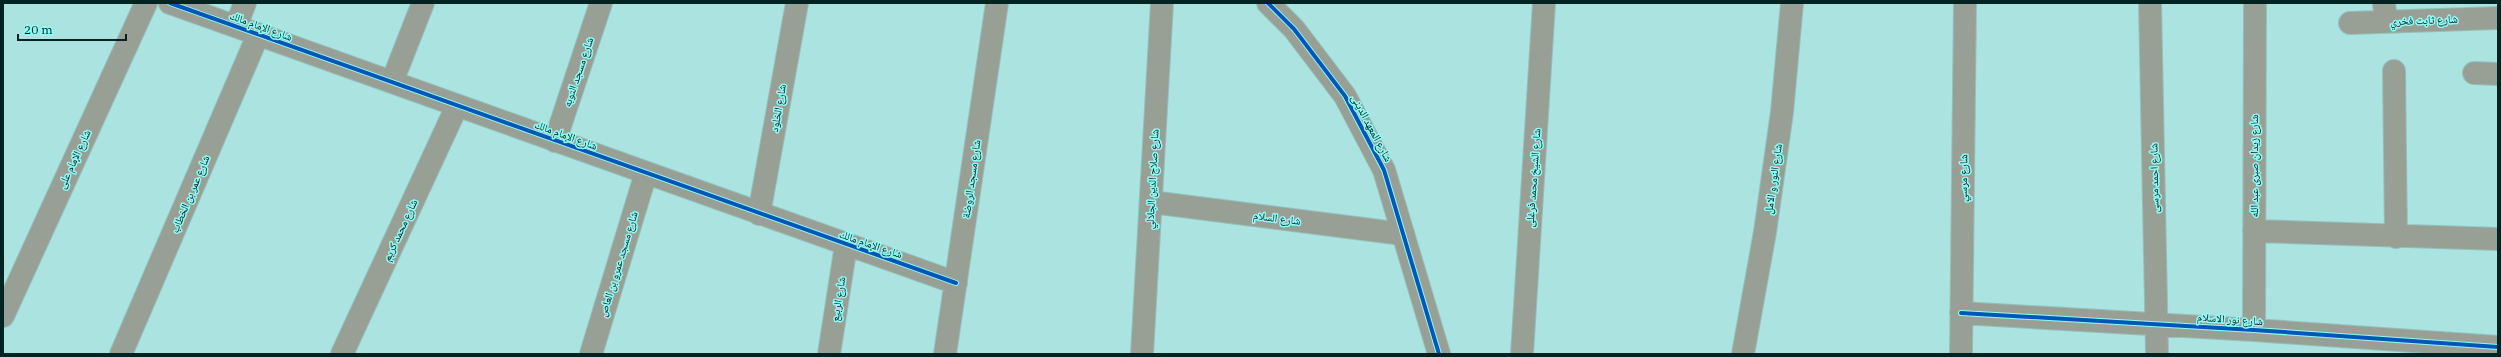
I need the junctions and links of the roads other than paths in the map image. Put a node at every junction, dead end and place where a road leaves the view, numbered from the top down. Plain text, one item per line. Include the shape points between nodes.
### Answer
1 (146, 3) edge
2 (170, 3) edge
3 (245, 3) edge
4 (423, 3) edge
5 (601, 3) edge
6 (797, 3) edge
7 (997, 3) edge
8 (1162, 3) edge
9 (1268, 3) edge
10 (1544, 3) edge
11 (1792, 3) edge
12 (1965, 3) edge
13 (2150, 3) edge
14 (2255, 3) edge
15 (2385, 12) edge
16 (2498, 18) edge
17 (2350, 22) dead end
18 (236, 26) junction
19 (258, 35) junction
20 (2394, 71) dead end
21 (2474, 72) dead end
22 (2498, 74) edge
23 (392, 82) junction
24 (457, 106) junction
25 (555, 141) junction
26 (646, 173) junction
27 (1151, 202) junction
28 (759, 214) junction
29 (2254, 231) junction
30 (1403, 234) junction
31 (2396, 237) junction
32 (2498, 240) edge
33 (846, 245) junction
34 (956, 283) junction
35 (1961, 313) junction
36 (3, 316) edge
37 (2157, 324) junction
38 (2254, 330) junction
39 (2498, 347) edge
40 (121, 354) edge
41 (342, 354) edge
42 (591, 354) edge
43 (830, 354) edge
44 (945, 354) edge
45 (1142, 354) edge
46 (1439, 354) edge
47 (1522, 354) edge
48 (1743, 354) edge
49 (1961, 354) edge
50 (2158, 354) edge

1 - 36 street, شارع الإمام على
2 - 18 street, شارع الإمام مالك
3 - 18 street
4 - 23 street
5 - 25 street, شارع مسجد التوبه
6 - 28 street, شارع الخلود
7 - 34 street, شارع مسجد الروضة
8 - 27 street, شارع صلاح الدين الجلالي
9 - 30 street, شارع المعهد الدينى via 1294,29 1345,96 1384,170
10 - 47 street, شارع الشيخ محمد فرغلى
11 - 48 street, شارع النور و الامل via 1782,112 1766,224
12 - 35 street, شارع مرسي
13 - 37 street, شارع احمد مرسى
14 - 29 street, شارع زيدان صبرى عبد الله
15 - 16 street, شارع ثابت فخري
15 - 17 street, شارع ثابت فخري
18 - 19 street, شارع الإمام مالك
19 - 23 street, شارع الإمام مالك
19 - 40 street, شارع عمر بن الخطاب
20 - 31 street
21 - 22 street
23 - 24 street, شارع الإمام مالك
24 - 25 street, شارع الإمام مالك
24 - 41 street, شارع محمد كريم
25 - 26 street, شارع الإمام مالك
26 - 28 street, شارع الإمام مالك
26 - 42 street, شارع مسجد عمرو بن العاص
27 - 30 street, شارع السلام
27 - 45 street, شارع صلاح الدين الجلالي
28 - 33 street, شارع الإمام مالك
29 - 31 street
29 - 38 street, شارع زيدان صبرى عبد الله
30 - 46 street, شارع المعهد الدينى
31 - 32 street
33 - 34 street, شارع الإمام مالك
33 - 43 street, شارع الربيع
34 - 44 street, شارع مسجد الروضة
35 - 37 street, شارع نور الاسلام
35 - 49 street, شارع مرسي
37 - 38 street, شارع نور الاسلام
37 - 50 street, شارع احمد مرسى
38 - 39 street, شارع نور الاسلام

